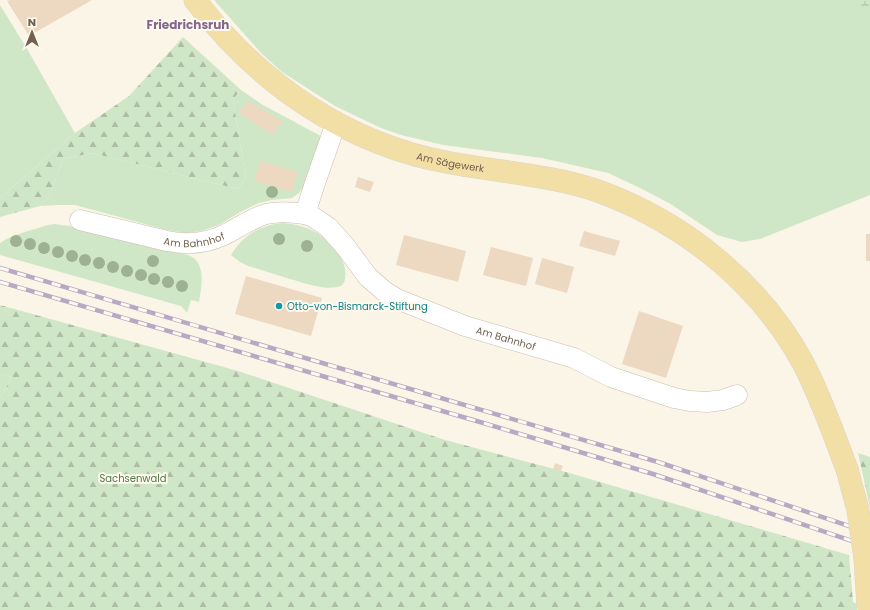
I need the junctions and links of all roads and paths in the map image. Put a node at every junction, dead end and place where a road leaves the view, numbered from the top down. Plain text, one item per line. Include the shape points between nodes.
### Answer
1 (195, 0) edge
2 (336, 123) junction
3 (306, 214) junction
4 (80, 220) dead end
5 (737, 395) dead end
6 (868, 608) edge

1 - 2 main road, Am Sägewerk via 253,64 280,87
2 - 3 street
2 - 6 main road, Am Sägewerk, bridge via 367,138 416,155 450,163 550,178 616,198 680,232 734,274 760,301 782,330 802,361 818,394 847,469 858,510
3 - 4 street, Am Bahnhof via 266,214 218,238 190,244 179,244
3 - 5 street, Am Bahnhof via 328,227 368,277 397,300 465,326 574,358 611,377 674,398 707,402

